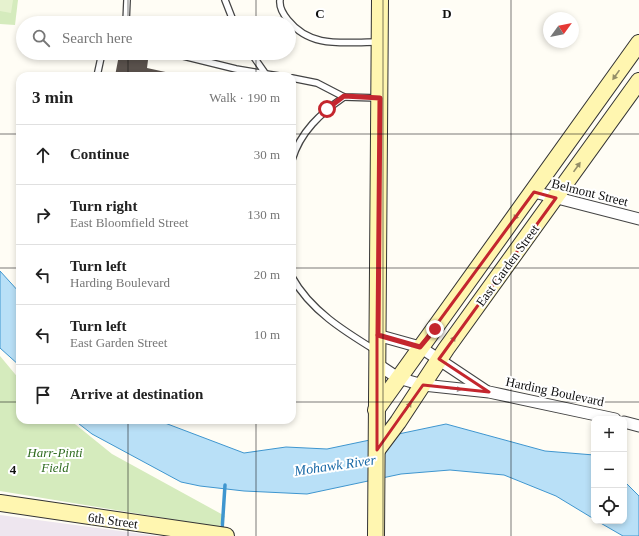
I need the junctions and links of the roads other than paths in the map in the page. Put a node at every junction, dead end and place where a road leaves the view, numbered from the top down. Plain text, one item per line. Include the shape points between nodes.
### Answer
1 (127, 0) edge
2 (225, 0) edge
3 (280, 0) edge
4 (380, 0) edge
5 (126, 16) edge
6 (231, 16) edge
7 (285, 16) edge
8 (296, 28) edge
9 (380, 42) junction
10 (639, 44) edge
11 (100, 60) edge
12 (202, 60) edge
13 (256, 60) edge
14 (98, 72) edge
15 (256, 72) edge
16 (264, 72) edge
17 (296, 79) edge
18 (639, 81) edge
19 (344, 96) junction
20 (380, 98) junction
21 (296, 149) edge
22 (534, 192) junction
23 (556, 198) junction
24 (639, 218) edge
25 (296, 284) edge
26 (378, 335) junction
27 (420, 347) junction
28 (377, 358) junction
29 (439, 359) junction
30 (398, 378) junction
31 (423, 385) junction
32 (489, 392) junction
33 (601, 416) edge
34 (376, 417) junction
35 (627, 423) edge
36 (639, 426) edge
37 (377, 450) junction
38 (0, 503) edge
39 (226, 536) edge
40 (376, 536) edge

1 - 5 lane
2 - 6 lane
3 - 7 lane
4 - 9 street
8 - 9 lane via 310,38 326,42
9 - 20 street
10 -> 22 street, East Garden Street
11 - 14 lane
12 - 15 lane
13 - 16 lane
17 - 19 lane via 317,83
23 -> 18 street, East Garden Street
19 - 20 lane
19 - 21 lane via 307,130
20 - 26 street
22 - 23 street, Belmont Street
22 -> 27 street, East Garden Street
23 - 24 street, Belmont Street
29 -> 23 street, East Garden Street
25 - 28 lane via 310,303
26 - 27 street, Harding Boulevard
26 - 28 street
27 - 29 street, Harding Boulevard
27 - 30 street, East Garden Street
28 - 30 street, Harding Boulevard
28 - 34 street
29 - 31 street, East Garden Street
29 - 32 street, Harding Boulevard
30 - 31 street, Harding Boulevard
30 - 34 street, East Garden Street
31 -> 32 street, Harding Boulevard
37 -> 31 street, East Garden Street
32 - 33 street, Harding Boulevard
34 - 37 street
35 - 36 street
37 - 40 street
38 - 39 street, 6th Street

